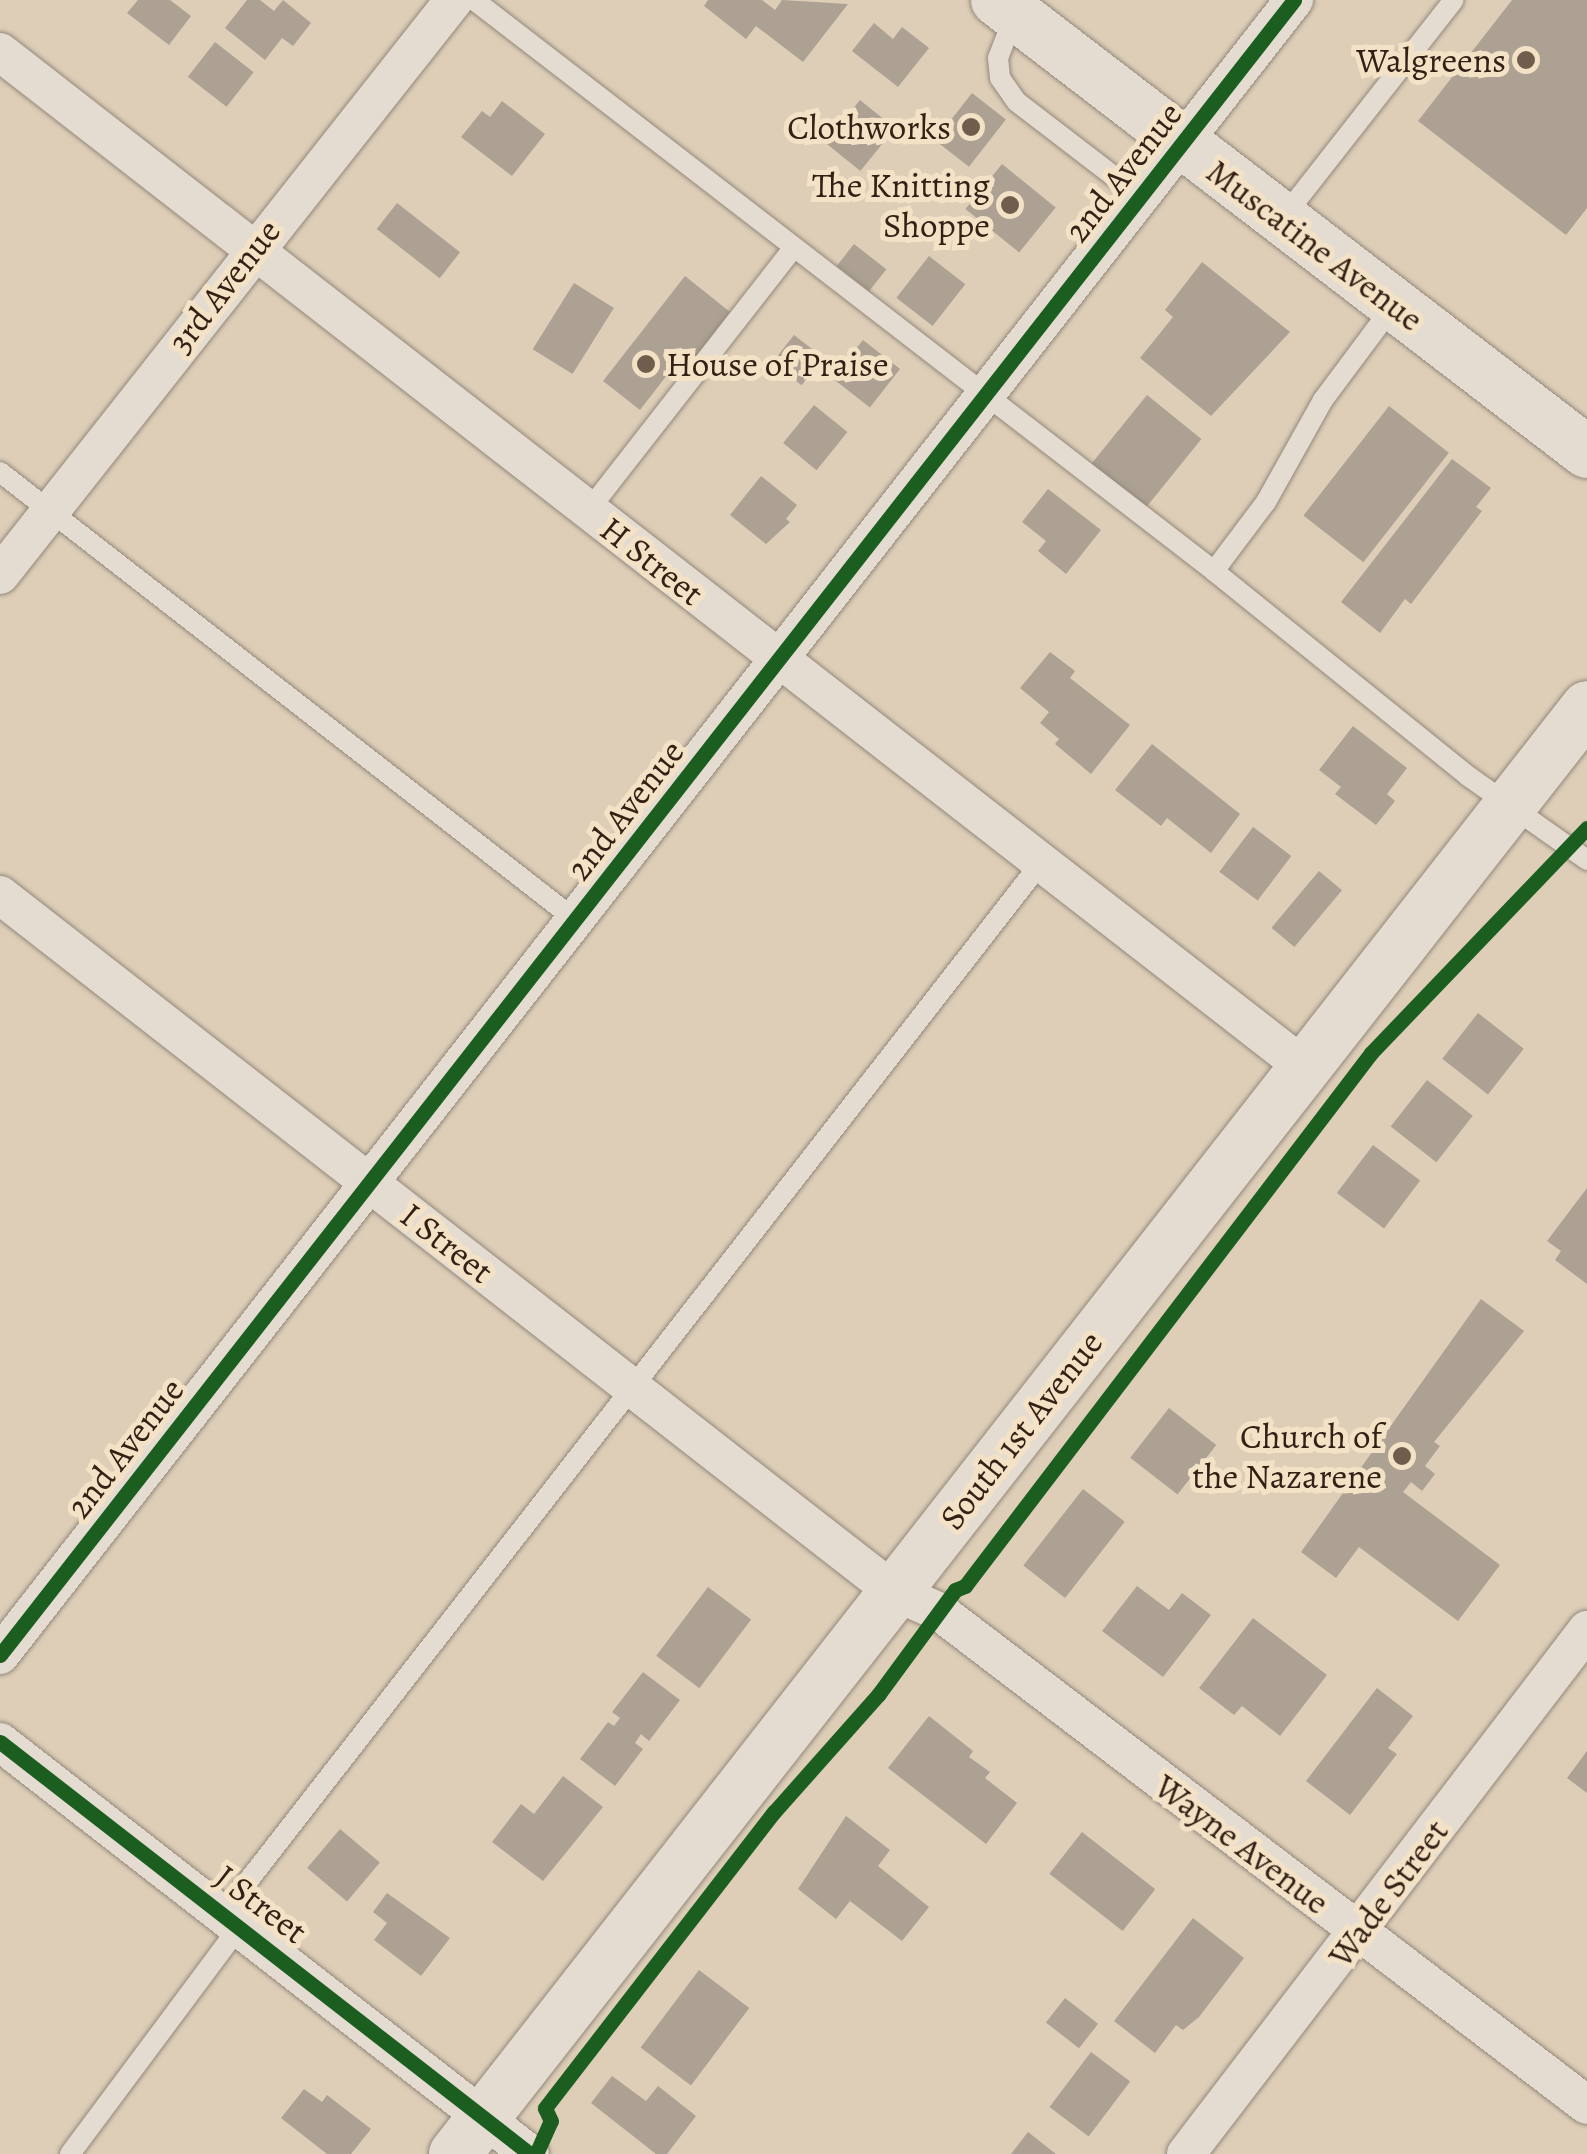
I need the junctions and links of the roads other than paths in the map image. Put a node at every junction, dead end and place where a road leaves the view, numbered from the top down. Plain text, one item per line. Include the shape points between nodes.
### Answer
1 (454, 0) edge
2 (474, 0) edge
3 (1294, 0) edge
4 (1454, 0) edge
5 (1006, 7) edge
6 (0, 52) edge
7 (1183, 144) junction
8 (1141, 197) junction
9 (1282, 219) junction
10 (252, 249) junction
11 (794, 249) junction
12 (1394, 305) junction
13 (986, 396) junction
14 (1587, 452) edge
15 (0, 472) edge
16 (50, 510) junction
17 (588, 511) junction
18 (1214, 571) junction
19 (0, 575) edge
20 (779, 660) junction
21 (1587, 706) edge
22 (1513, 802) junction
23 (1587, 860) edge
24 (1040, 864) junction
25 (0, 895) edge
26 (577, 920) junction
27 (1307, 1069) junction
28 (372, 1184) junction
29 (632, 1387) junction
30 (893, 1591) junction
31 (1587, 1630) edge
32 (0, 1655) edge
33 (0, 1742) edge
34 (239, 1927) junction
35 (1358, 1933) junction
36 (1587, 2105) edge
37 (469, 2136) edge
38 (70, 2154) edge
39 (530, 2154) edge
40 (1186, 2154) edge

1 - 10 street, 3rd Avenue
2 - 11 lane
3 - 7 street, 2nd Avenue
4 - 9 lane
5 - 7 main road, Muscatine Avenue
5 - 8 lane via 1000,78 1017,102
6 - 10 street, H Street
7 - 8 street, 2nd Avenue
7 - 9 main road, Muscatine Avenue
8 - 13 street, 2nd Avenue
9 - 12 main road, Muscatine Avenue
10 - 16 street, 3rd Avenue
10 - 17 street, H Street
11 - 13 lane
11 - 17 lane
12 - 14 main road, Muscatine Avenue
12 - 18 lane via 1322,400 1266,502
13 - 18 lane
13 - 20 street, 2nd Avenue
15 - 16 lane
16 - 19 street, 3rd Avenue
16 - 26 lane
17 - 20 street, H Street
18 - 22 lane via 1468,776
20 - 24 street, H Street
20 - 26 street, 2nd Avenue
21 - 22 main road, South 1st Avenue
22 - 23 lane
22 - 27 main road, South 1st Avenue
24 - 27 street, H Street
24 - 29 lane
25 - 28 street, I Street
26 - 28 street, 2nd Avenue
27 - 30 main road, South 1st Avenue
28 - 29 street, I Street
28 - 32 street, 2nd Avenue
29 - 30 street, I Street
29 - 34 lane via 241,1890
30 - 35 street, Wayne Avenue via 940,1612
30 - 37 main road, South 1st Avenue
31 - 35 street, Wade Street
33 - 34 street, J Street
34 - 37 street, J Street
34 - 38 lane
35 - 36 street, Wayne Avenue
35 - 40 street, Wade Street
37 - 39 street, J Street

